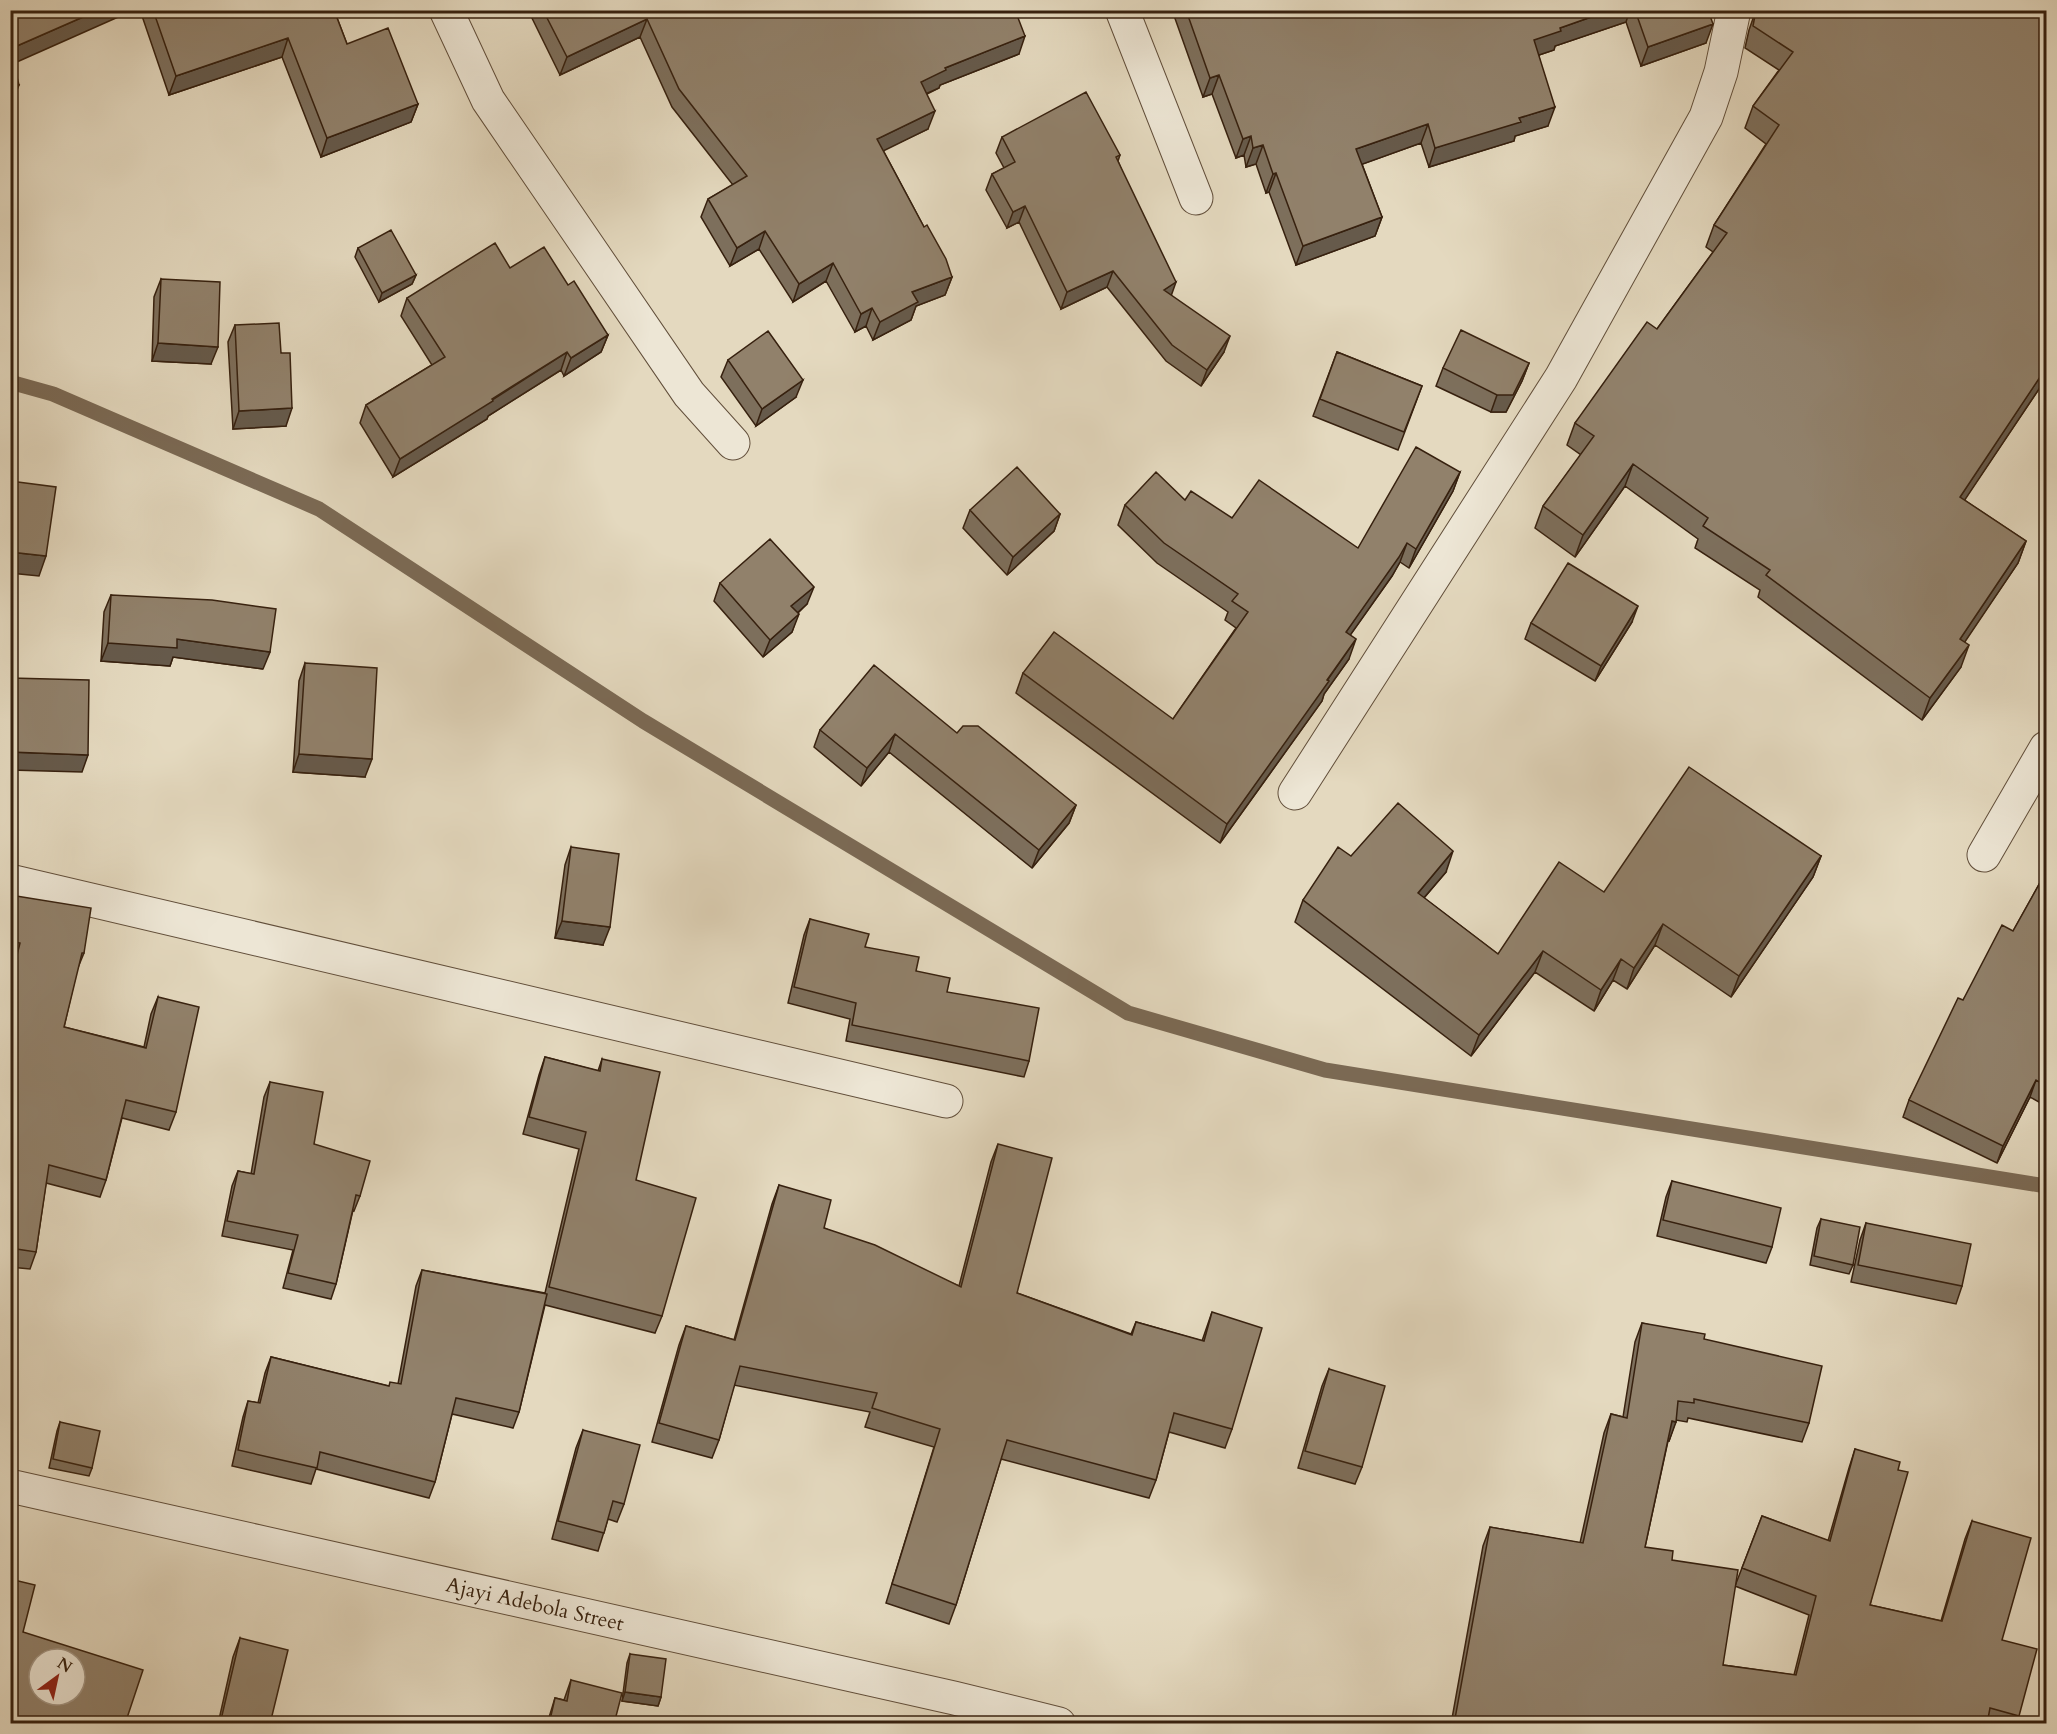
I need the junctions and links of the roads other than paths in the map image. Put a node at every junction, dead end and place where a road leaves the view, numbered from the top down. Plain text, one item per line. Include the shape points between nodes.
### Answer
1 (446, 10) edge
2 (1122, 10) edge
3 (1734, 10) edge
4 (1196, 198) dead end
5 (733, 443) dead end
6 (2046, 748) edge
7 (1295, 793) dead end
8 (1984, 855) dead end
9 (10, 881) edge
10 (946, 1101) dead end
11 (10, 1486) edge
12 (1059, 1724) edge

1 - 5 street via 488,100 689,394
2 - 4 street
3 - 7 street via 1721,72 1706,117 1572,357
6 - 8 street
9 - 10 street
11 - 12 street, Ajayi Adebola Street

